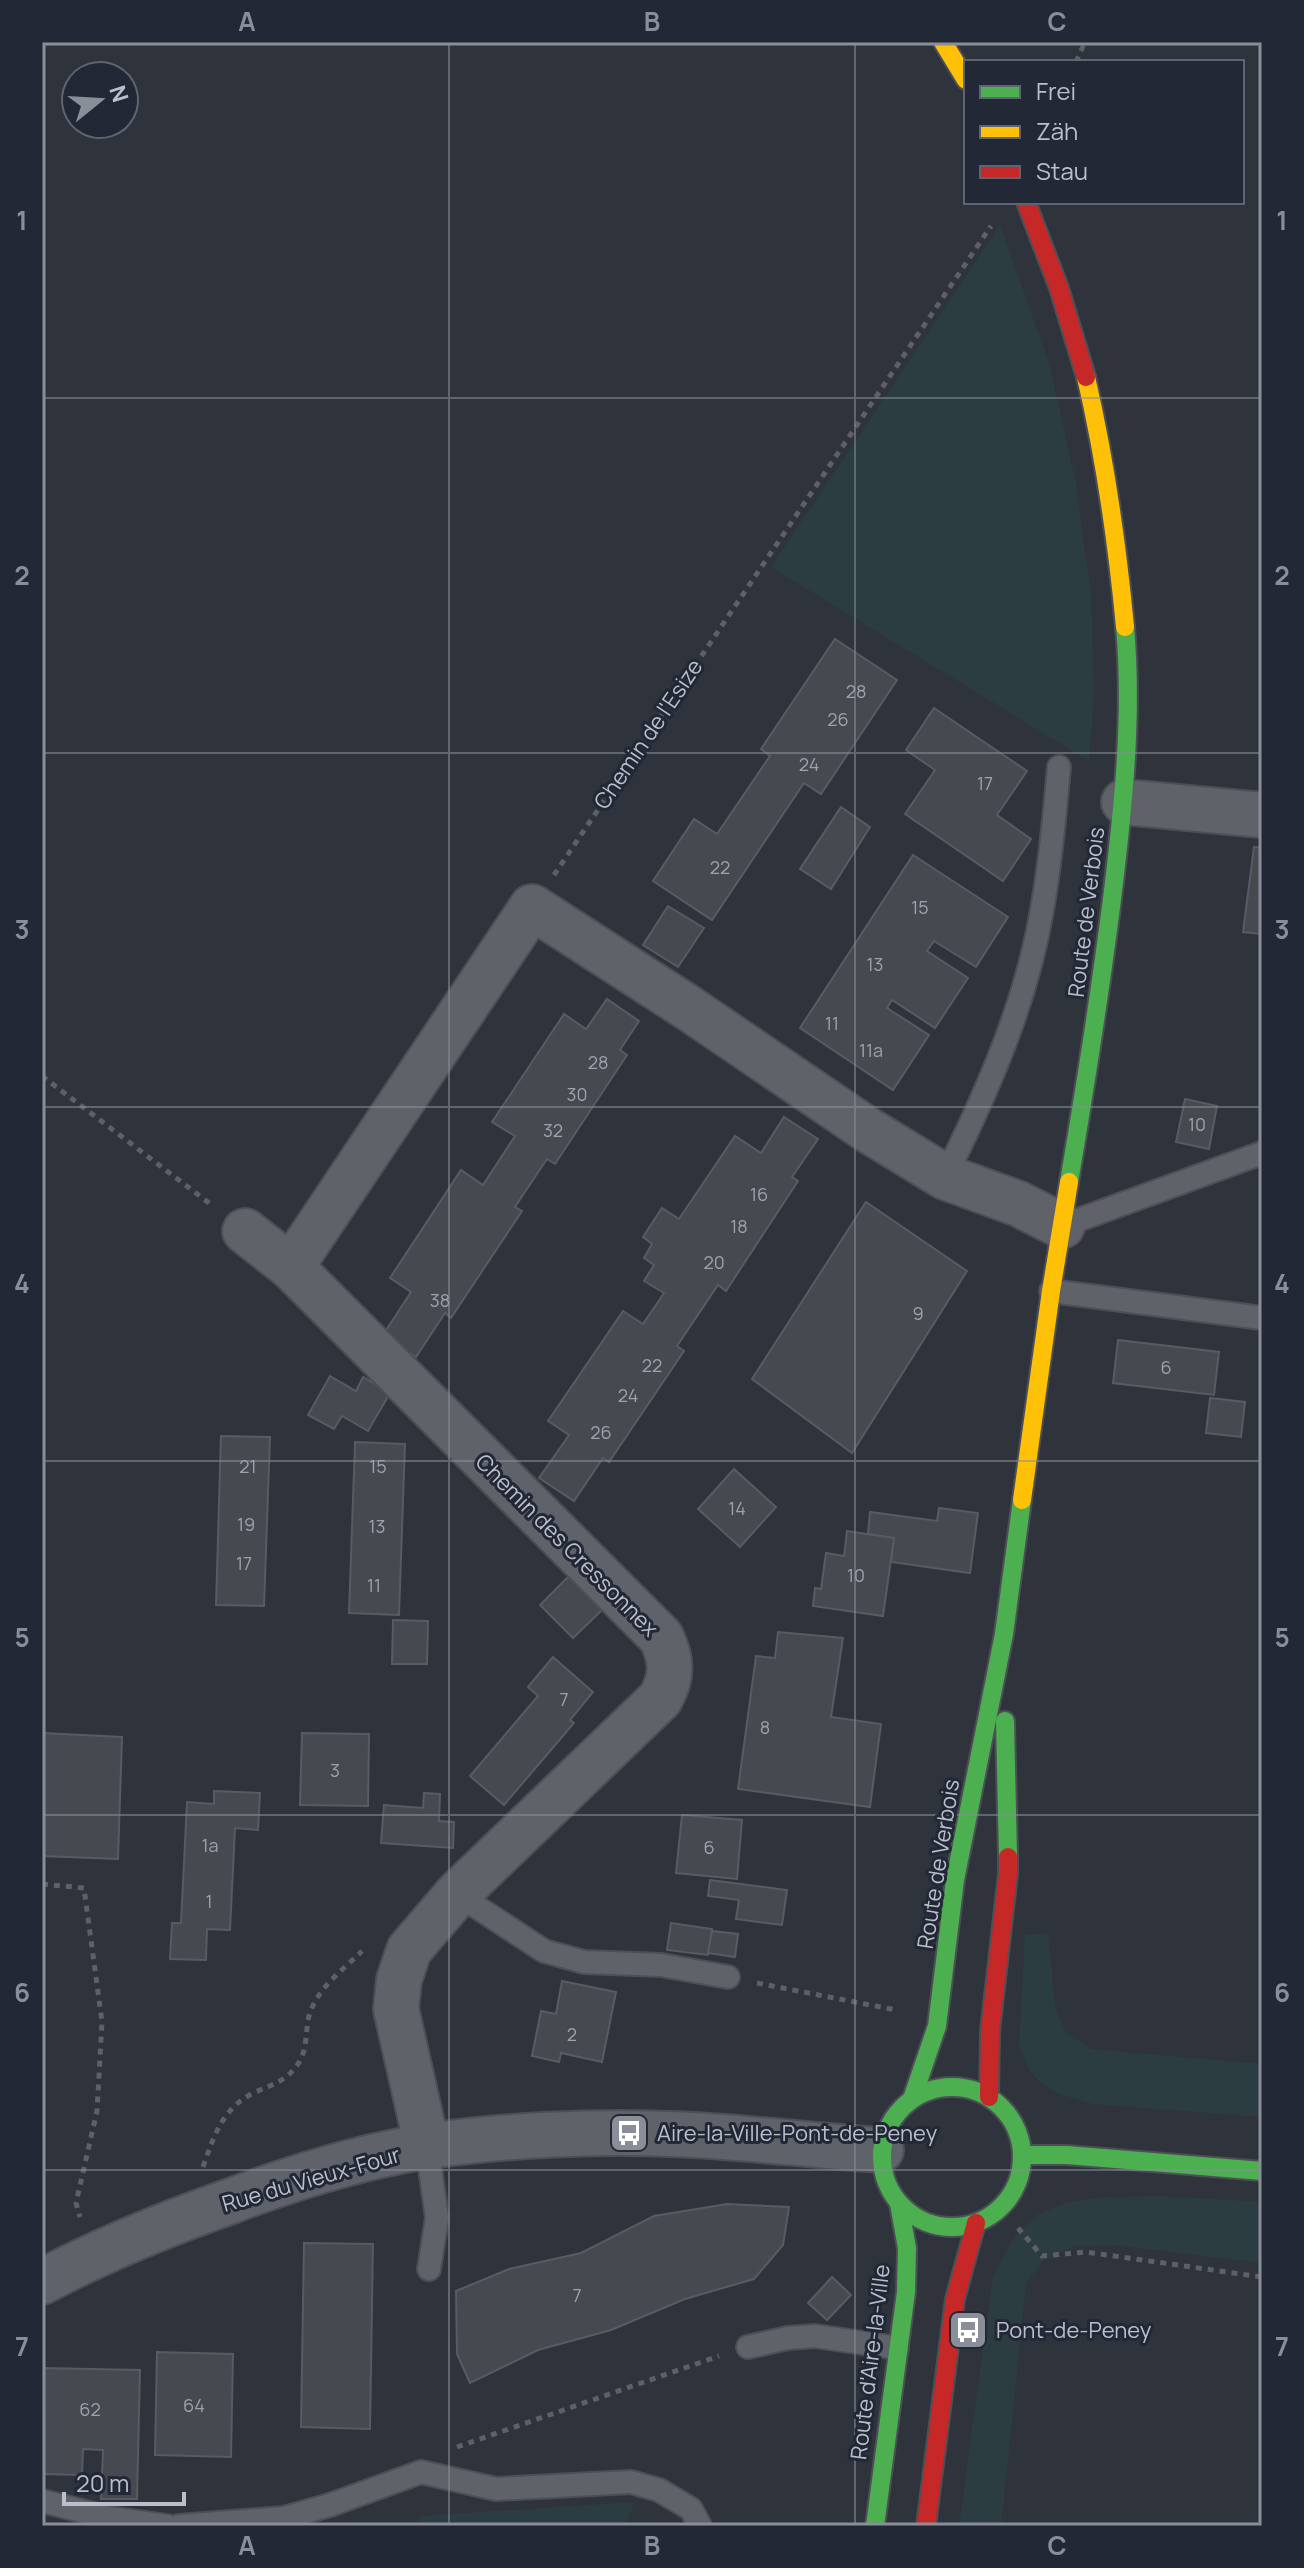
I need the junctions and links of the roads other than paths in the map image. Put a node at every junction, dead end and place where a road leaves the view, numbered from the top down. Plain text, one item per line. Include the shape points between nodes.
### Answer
1 (943, 42) edge
2 (964, 77) edge
3 (1027, 204) edge
4 (1059, 767) dead end
5 (1124, 802) junction
6 (1262, 815) edge
7 (1262, 1153) edge
8 (945, 1177) junction
9 (1062, 1226) junction
10 (245, 1231) road end
11 (291, 1267) junction
12 (1051, 1291) junction
13 (1262, 1318) edge
14 (1004, 1634) junction
15 (457, 1894) junction
16 (728, 1977) road end
17 (989, 2097) junction
18 (912, 2099) junction
19 (427, 2146) junction
20 (881, 2150) junction
21 (1022, 2155) junction
22 (1262, 2171) edge
23 (899, 2204) junction
24 (976, 2223) junction
25 (429, 2269) dead end
26 (42, 2282) edge
27 (748, 2347) road end
28 (897, 2348) junction
29 (42, 2501) edge
30 (167, 2526) edge
31 (179, 2526) edge
32 (700, 2526) edge
33 (875, 2526) edge
34 (926, 2526) edge

1 - 2 street
3 - 5 street, Route de Verbois via 1084,370 1105,468 1127,652
4 - 8 lane via 1049,867 1022,990 998,1063
5 - 6 street
5 - 9 street, Route de Verbois
7 - 9 lane
8 - 9 street
8 - 11 street via 532,907
9 - 12 street, Route de Verbois
10 - 11 street, Chemin des Cressonnex
11 - 15 street, Chemin des Cressonnex via 661,1637 669,1653 667,1686 660,1699
12 - 13 lane
12 - 14 street, Route de Verbois
14 - 17 street, Route de Verbois via 1008,1874 990,2031
14 - 18 street, Route de Verbois via 955,1880 937,2026
15 - 16 lane via 544,1951 584,1962 661,1965
15 - 19 street, Chemin des Cressonnex via 409,1950 399,1980 396,2009
17 - 18 street via 967,2088 940,2087
17 - 21 street via 1008,2114
18 - 20 street via 896,2113
19 - 20 street, Rue du Vieux-Four via 658,2134
19 - 25 lane via 437,2218
19 - 26 street, Rue du Vieux-Four via 353,2161 186,2217
20 - 23 street via 886,2183
21 - 22 street
21 - 24 street via 1014,2191
23 - 24 street via 921,2221 943,2227
23 - 28 street, Route d'Aire-la-Ville via 907,2248
24 - 34 street via 955,2299
27 - 28 lane via 815,2336
28 - 33 street, Route d'Aire-la-Ville
29 - 30 lane
31 - 32 lane via 284,2518 421,2472 496,2489 631,2482 659,2490 691,2509

